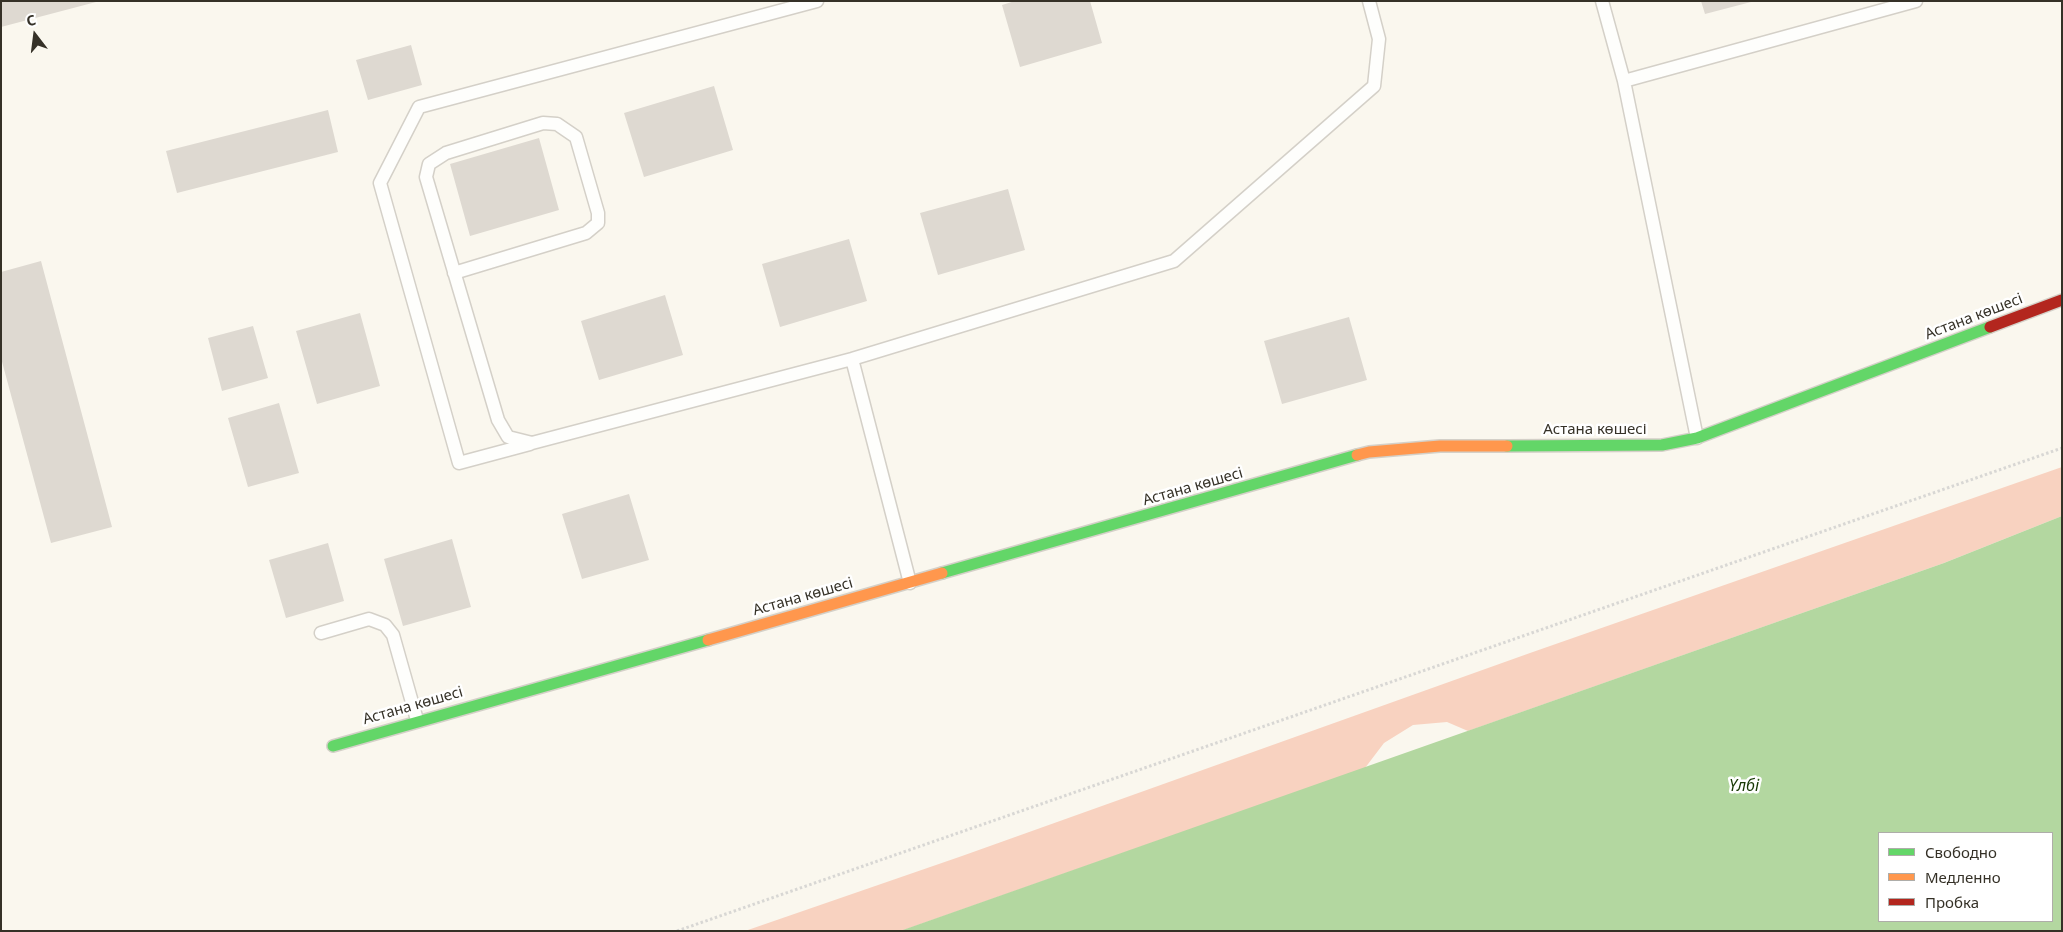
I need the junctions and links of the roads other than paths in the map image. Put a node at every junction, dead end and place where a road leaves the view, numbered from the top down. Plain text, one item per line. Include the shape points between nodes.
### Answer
1 (817, 1) edge
2 (1369, 1) edge
3 (1602, 1) edge
4 (1916, 1) edge
5 (1624, 81) junction
6 (454, 273) junction
7 (2062, 300) edge
8 (852, 359) junction
9 (1697, 438) junction
10 (532, 443) junction
11 (910, 582) junction
12 (321, 633) dead end
13 (417, 720) junction
14 (333, 746) dead end

1 - 10 lane via 419,108 380,184 459,463
2 - 8 lane via 1379,38 1374,86 1174,261
3 - 5 lane
4 - 5 lane
5 - 9 lane
6 - 6 lane via 426,177 429,164 446,152 543,123 557,124 576,137 598,223 586,234
6 - 10 lane via 498,420 508,437
7 - 9 street, Астана көшесі
8 - 10 lane
8 - 11 lane
9 - 11 street, Астана көшесі via 1662,445 1440,446 1370,452
11 - 13 street, Астана көшесі
12 - 13 lane via 369,619 385,625 393,635
13 - 14 street, Астана көшесі

